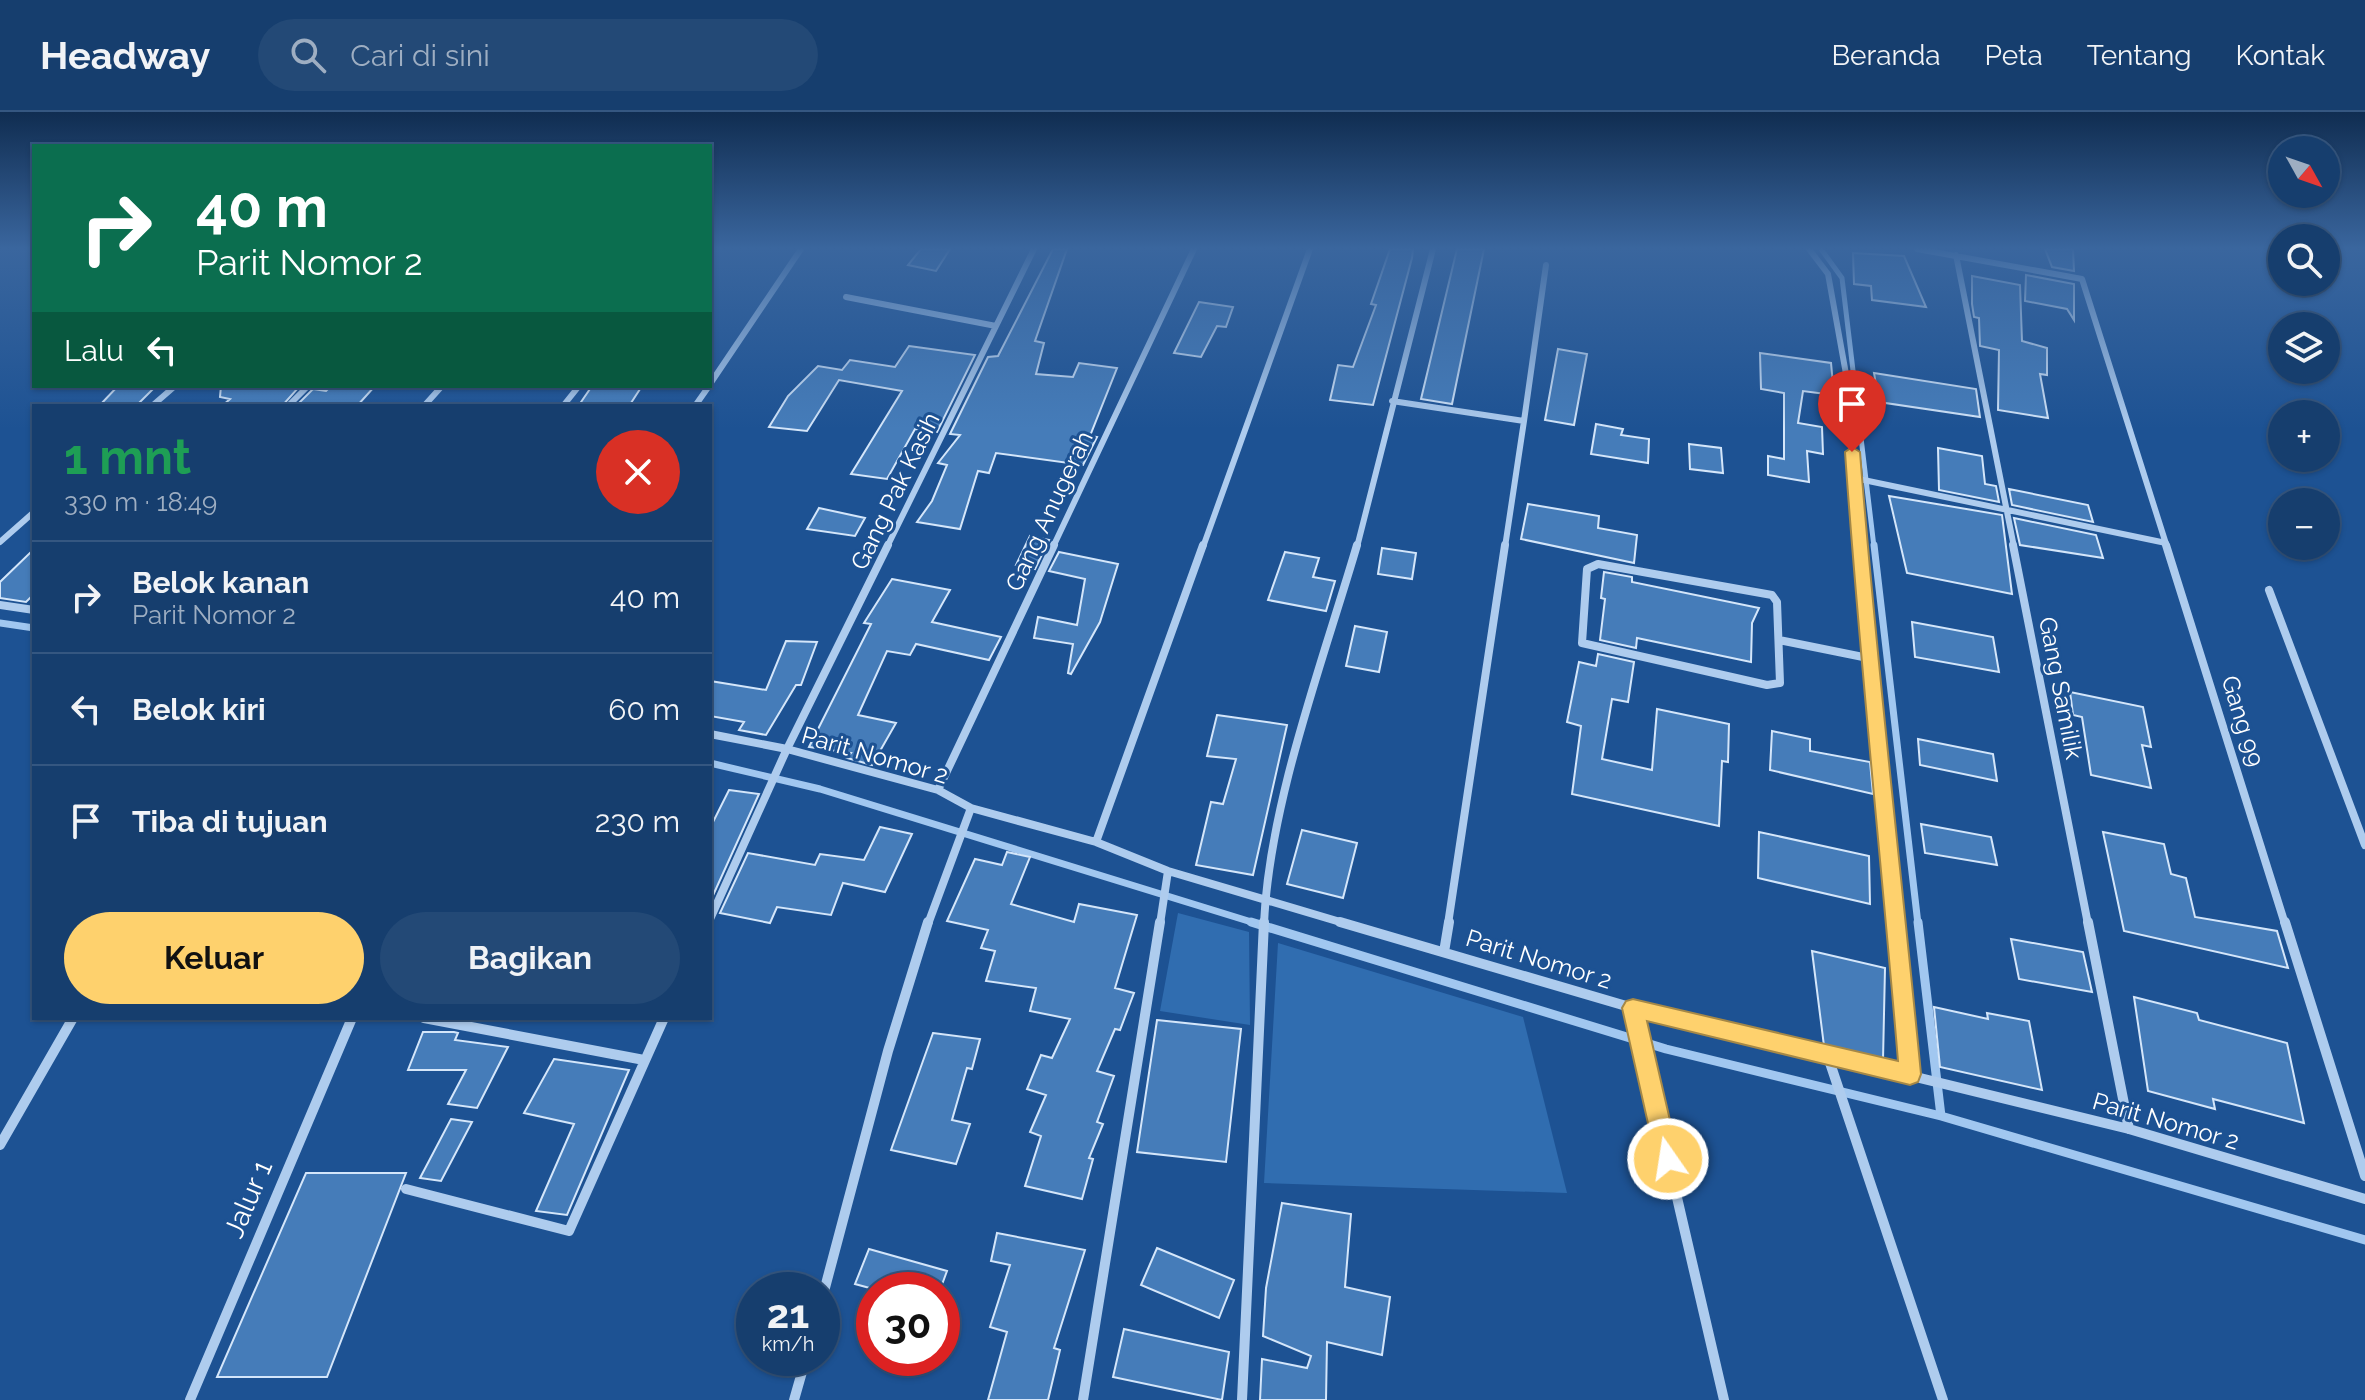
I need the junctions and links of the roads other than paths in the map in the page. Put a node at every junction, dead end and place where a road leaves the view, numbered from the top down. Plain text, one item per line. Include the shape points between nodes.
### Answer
1 (760, 309) edge
2 (909, 309) edge
3 (1004, 309) edge
4 (1166, 309) edge
5 (1288, 309) edge
6 (1417, 309) edge
7 (1540, 309) edge
8 (1835, 309) edge
9 (1967, 309) edge
10 (2092, 309) edge
11 (996, 326) junction
12 (712, 381) edge
13 (173, 388) edge
14 (306, 388) edge
15 (440, 388) edge
16 (577, 388) edge
17 (1392, 401) junction
18 (154, 404) edge
19 (290, 404) edge
20 (426, 404) edge
21 (565, 404) edge
22 (1524, 421) junction
23 (1854, 478) junction
24 (2006, 509) junction
25 (32, 514) edge
26 (0, 542) edge
27 (2166, 543) junction
28 (2269, 590) dead end
29 (0, 605) edge
30 (32, 610) edge
31 (1779, 640) junction
32 (1868, 658) junction
33 (712, 734) edge
34 (786, 750) junction
35 (938, 790) junction
36 (971, 808) junction
37 (1096, 842) junction
38 (2365, 845) edge
39 (1168, 871) junction
40 (1265, 899) junction
41 (712, 915) edge
42 (1444, 952) junction
43 (1633, 1008) junction
44 (72, 1020) edge
45 (351, 1020) edge
46 (434, 1020) edge
47 (663, 1020) edge
48 (1827, 1054) junction
49 (644, 1060) junction
50 (1910, 1074) junction
51 (2129, 1129) junction
52 (0, 1145) edge
53 (2365, 1176) edge
54 (406, 1189) dead end
55 (2365, 1199) edge
56 (829, 1272) edge
57 (801, 1376) edge
58 (190, 1400) edge
59 (794, 1400) edge
60 (1083, 1400) edge
61 (1242, 1400) edge
62 (1724, 1400) edge
63 (1943, 1400) edge

1 - 12 street
2 - 11 street
3 - 11 street, Gang Pak Kasih
4 - 35 street, Gang Anugerah
5 - 37 street
6 - 17 street
7 - 22 street
8 - 23 street
9 - 24 street, Gang Samilik
10 - 27 street, Gang 99
11 - 34 street, Gang Pak Kasih
13 - 18 street
14 - 19 street
15 - 20 street
16 - 21 street
17 - 22 street
17 - 40 street via 1276,828
22 - 42 street
23 - 24 street
23 - 32 street
24 - 27 street
24 - 51 street, Gang Samilik
25 - 26 street
27 - 53 street, Gang 99
28 - 38 street
29 - 30 street
31 - 31 street via 1781,679 1775,686 1589,647 1580,638 1587,569 1598,564 1772,595
31 - 32 street
32 - 50 street
33 - 34 street, Parit Nomor 2
34 - 35 street, Parit Nomor 2
34 - 41 street, Gang Pak Kasih
35 - 36 street, Parit Nomor 2
36 - 37 street, Parit Nomor 2
36 - 56 street via 909,978
37 - 39 street, Parit Nomor 2
39 - 40 street, Parit Nomor 2
39 - 60 street
40 - 42 street, Parit Nomor 2
40 - 61 street
42 - 43 street, Parit Nomor 2
43 - 48 street, Parit Nomor 2
43 - 62 street
44 - 52 street
45 - 58 street, Jalur 1
46 - 49 street
47 - 49 street
48 - 50 street, Parit Nomor 2
48 - 63 street
49 - 54 street via 575,1225 564,1232
50 - 51 street, Parit Nomor 2
51 - 55 street, Parit Nomor 2
57 - 59 street

